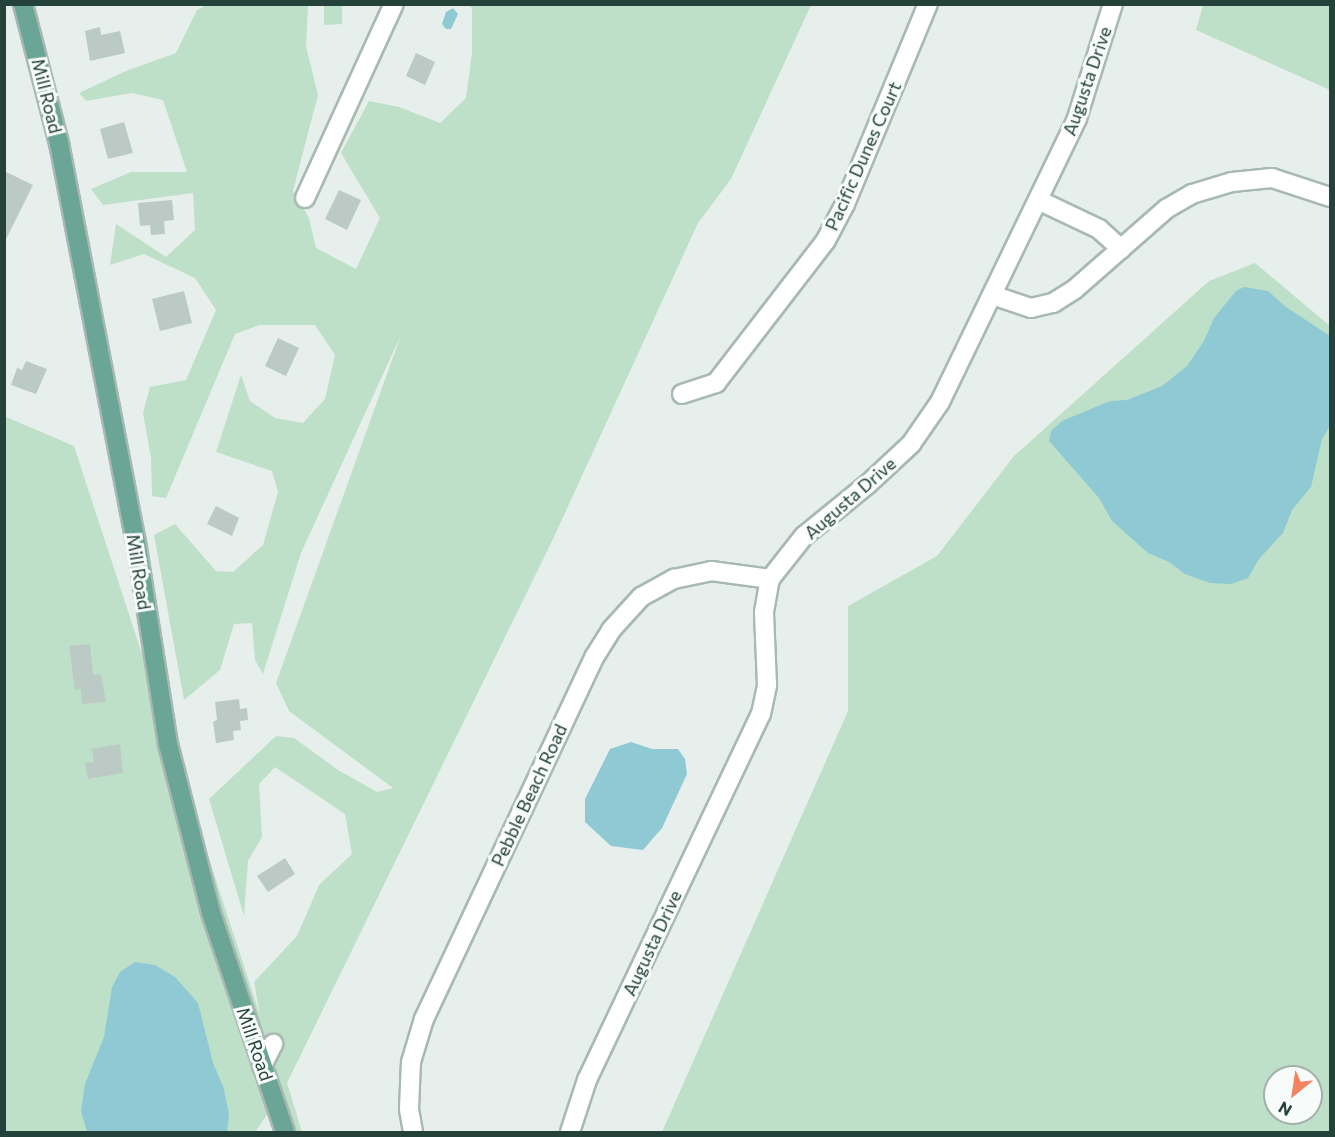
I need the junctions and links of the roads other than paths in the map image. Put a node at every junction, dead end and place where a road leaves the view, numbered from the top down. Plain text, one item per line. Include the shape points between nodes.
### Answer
1 (23, 4) edge
2 (394, 4) edge
3 (928, 4) edge
4 (1113, 4) edge
5 (1330, 197) edge
6 (305, 198) dead end
7 (1038, 200) junction
8 (1121, 249) junction
9 (992, 295) junction
10 (682, 394) dead end
11 (770, 579) junction
12 (273, 1044) dead end
13 (262, 1066) junction
14 (285, 1132) edge
15 (413, 1132) edge
16 (570, 1132) edge

1 - 13 main road, Mill Road via 59,143 135,542 168,744 212,913
2 - 6 street
3 - 10 street, Pacific Dunes Court via 845,204 826,240 716,383
4 - 7 street, Augusta Drive via 1077,118
5 - 8 street via 1272,178 1232,182 1192,194 1166,209
7 - 8 street via 1099,229
7 - 9 street, Augusta Drive
8 - 9 street via 1053,303 1031,308
9 - 11 street, Augusta Drive via 940,402 911,444 804,536
11 - 15 street, Pebble Beach Road via 711,572 674,579 641,597 611,630 595,656 424,1018 411,1062 409,1109
11 - 16 street, Augusta Drive via 764,612 767,685 761,714 587,1080
12 - 13 street
13 - 14 main road, Mill Road

